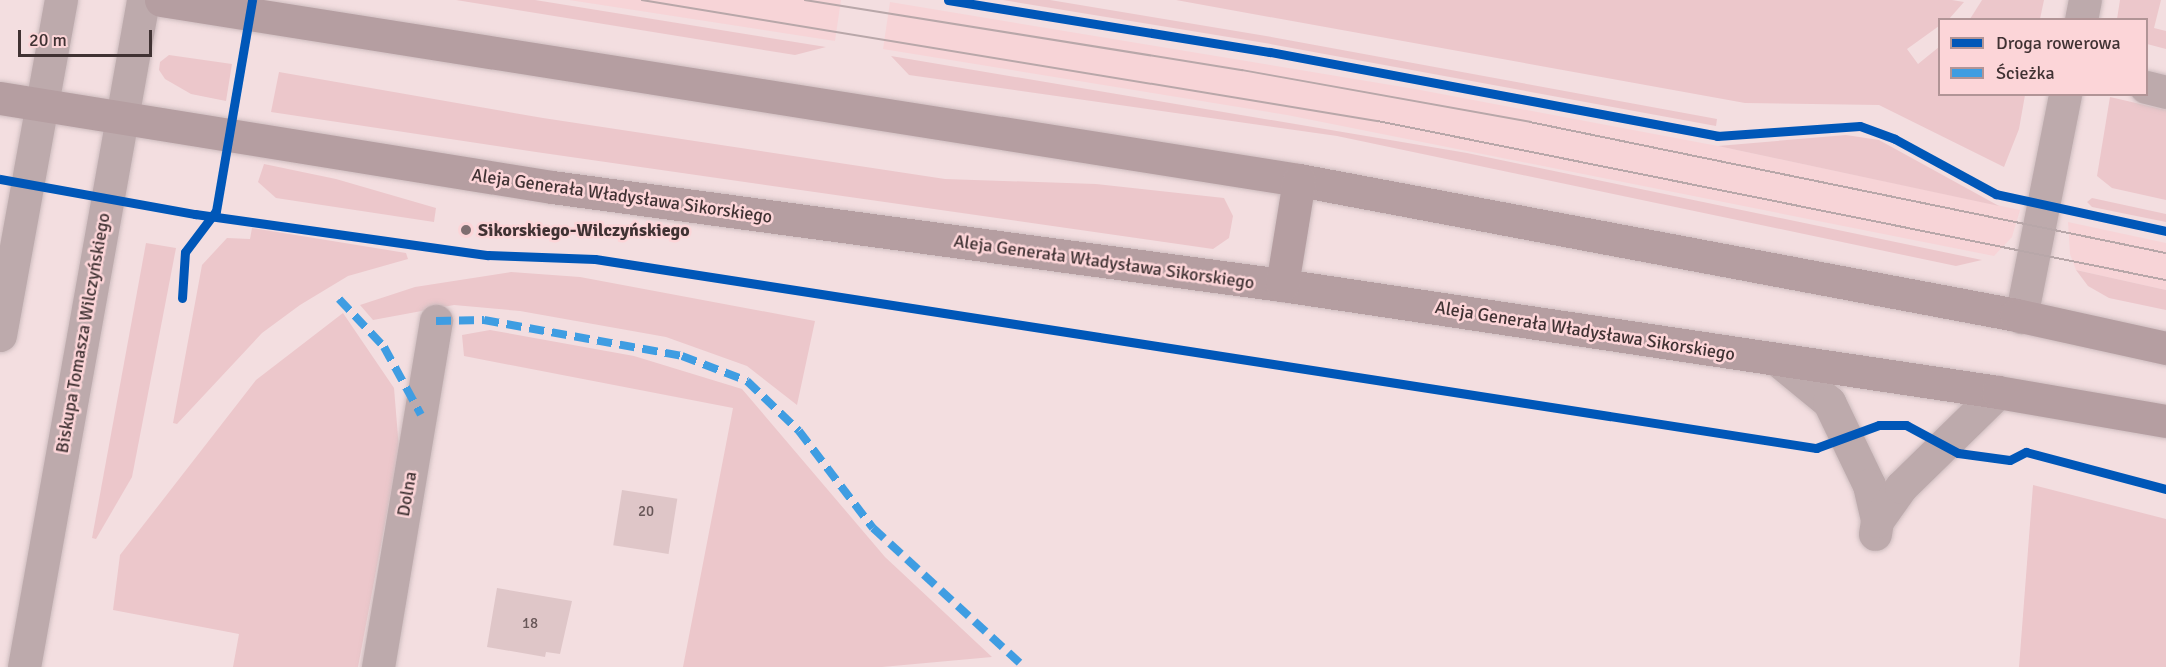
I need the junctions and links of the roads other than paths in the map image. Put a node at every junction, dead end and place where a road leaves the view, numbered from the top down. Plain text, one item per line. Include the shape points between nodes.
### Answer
1 (61, 0) edge
2 (143, 0) edge
3 (161, 0) edge
4 (2085, 0) edge
5 (2081, 18) edge
6 (2148, 88) edge
7 (2166, 92) edge
8 (2065, 96) edge
9 (0, 98) edge
10 (41, 105) junction
11 (122, 119) junction
12 (1299, 180) junction
13 (1282, 285) junction
14 (2022, 316) junction
15 (436, 321) dead end
16 (0, 335) edge
17 (2166, 348) edge
18 (1779, 361) junction
19 (1998, 392) junction
20 (2166, 421) edge
21 (24, 667) edge
22 (378, 667) edge

1 - 10 street
2 - 11 street, Biskupa Tomasza Wilczyńskiego
3 - 12 main road
4 - 5 street
6 - 7 street
8 - 14 street
9 - 10 main road, Aleja Generała Władysława Sikorskiego
10 - 11 main road, Aleja Generała Władysława Sikorskiego
10 - 16 street
11 - 13 main road, Aleja Generała Władysława Sikorskiego via 552,187
11 - 21 street, Biskupa Tomasza Wilczyńskiego
12 - 13 main road
12 - 14 main road
13 - 18 main road, Aleja Generała Władysława Sikorskiego
14 - 17 main road
15 - 22 street, Dolna
18 - 19 main road, Aleja Generała Władysława Sikorskiego
18 - 19 street via 1829,402 1869,485 1876,527 1901,487
19 - 20 main road, Aleja Generała Władysława Sikorskiego

